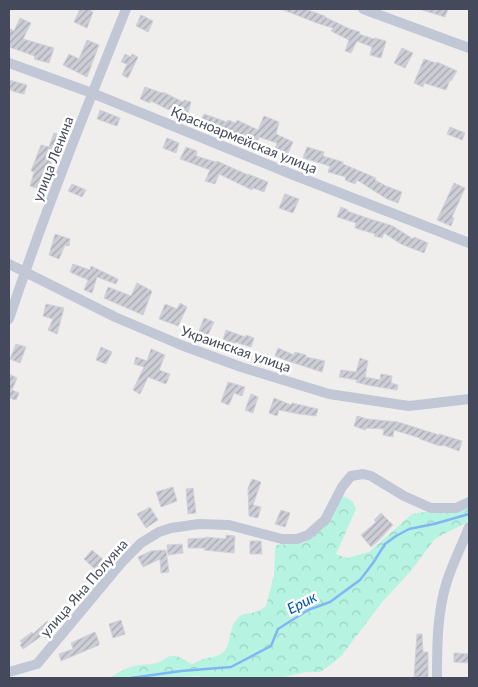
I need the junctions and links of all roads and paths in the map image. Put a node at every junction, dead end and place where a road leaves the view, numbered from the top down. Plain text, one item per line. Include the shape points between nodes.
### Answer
1 (126, 9) edge
2 (362, 9) edge
3 (469, 48) edge
4 (9, 63) edge
5 (92, 93) junction
6 (469, 243) edge
7 (9, 264) edge
8 (24, 272) junction
9 (9, 319) edge
10 (469, 399) edge
11 (469, 502) edge
12 (469, 527) edge
13 (9, 672) edge
14 (437, 678) edge

1 - 5 street, улица Ленина
2 - 3 street
4 - 5 street, Красноармейская улица
5 - 6 street, Красноармейская улица
5 - 8 street, улица Ленина
7 - 8 street, Украинская улица
8 - 9 street, улица Ленина
8 - 10 street, Украинская улица via 181,345 329,394 409,406
11 - 13 street, улица Яна Полуяна via 456,508 431,508 363,474 352,476 325,520 308,535 297,539 282,539 229,526 199,524 159,532 141,543 122,562 37,664
12 - 14 street via 447,582 441,608

